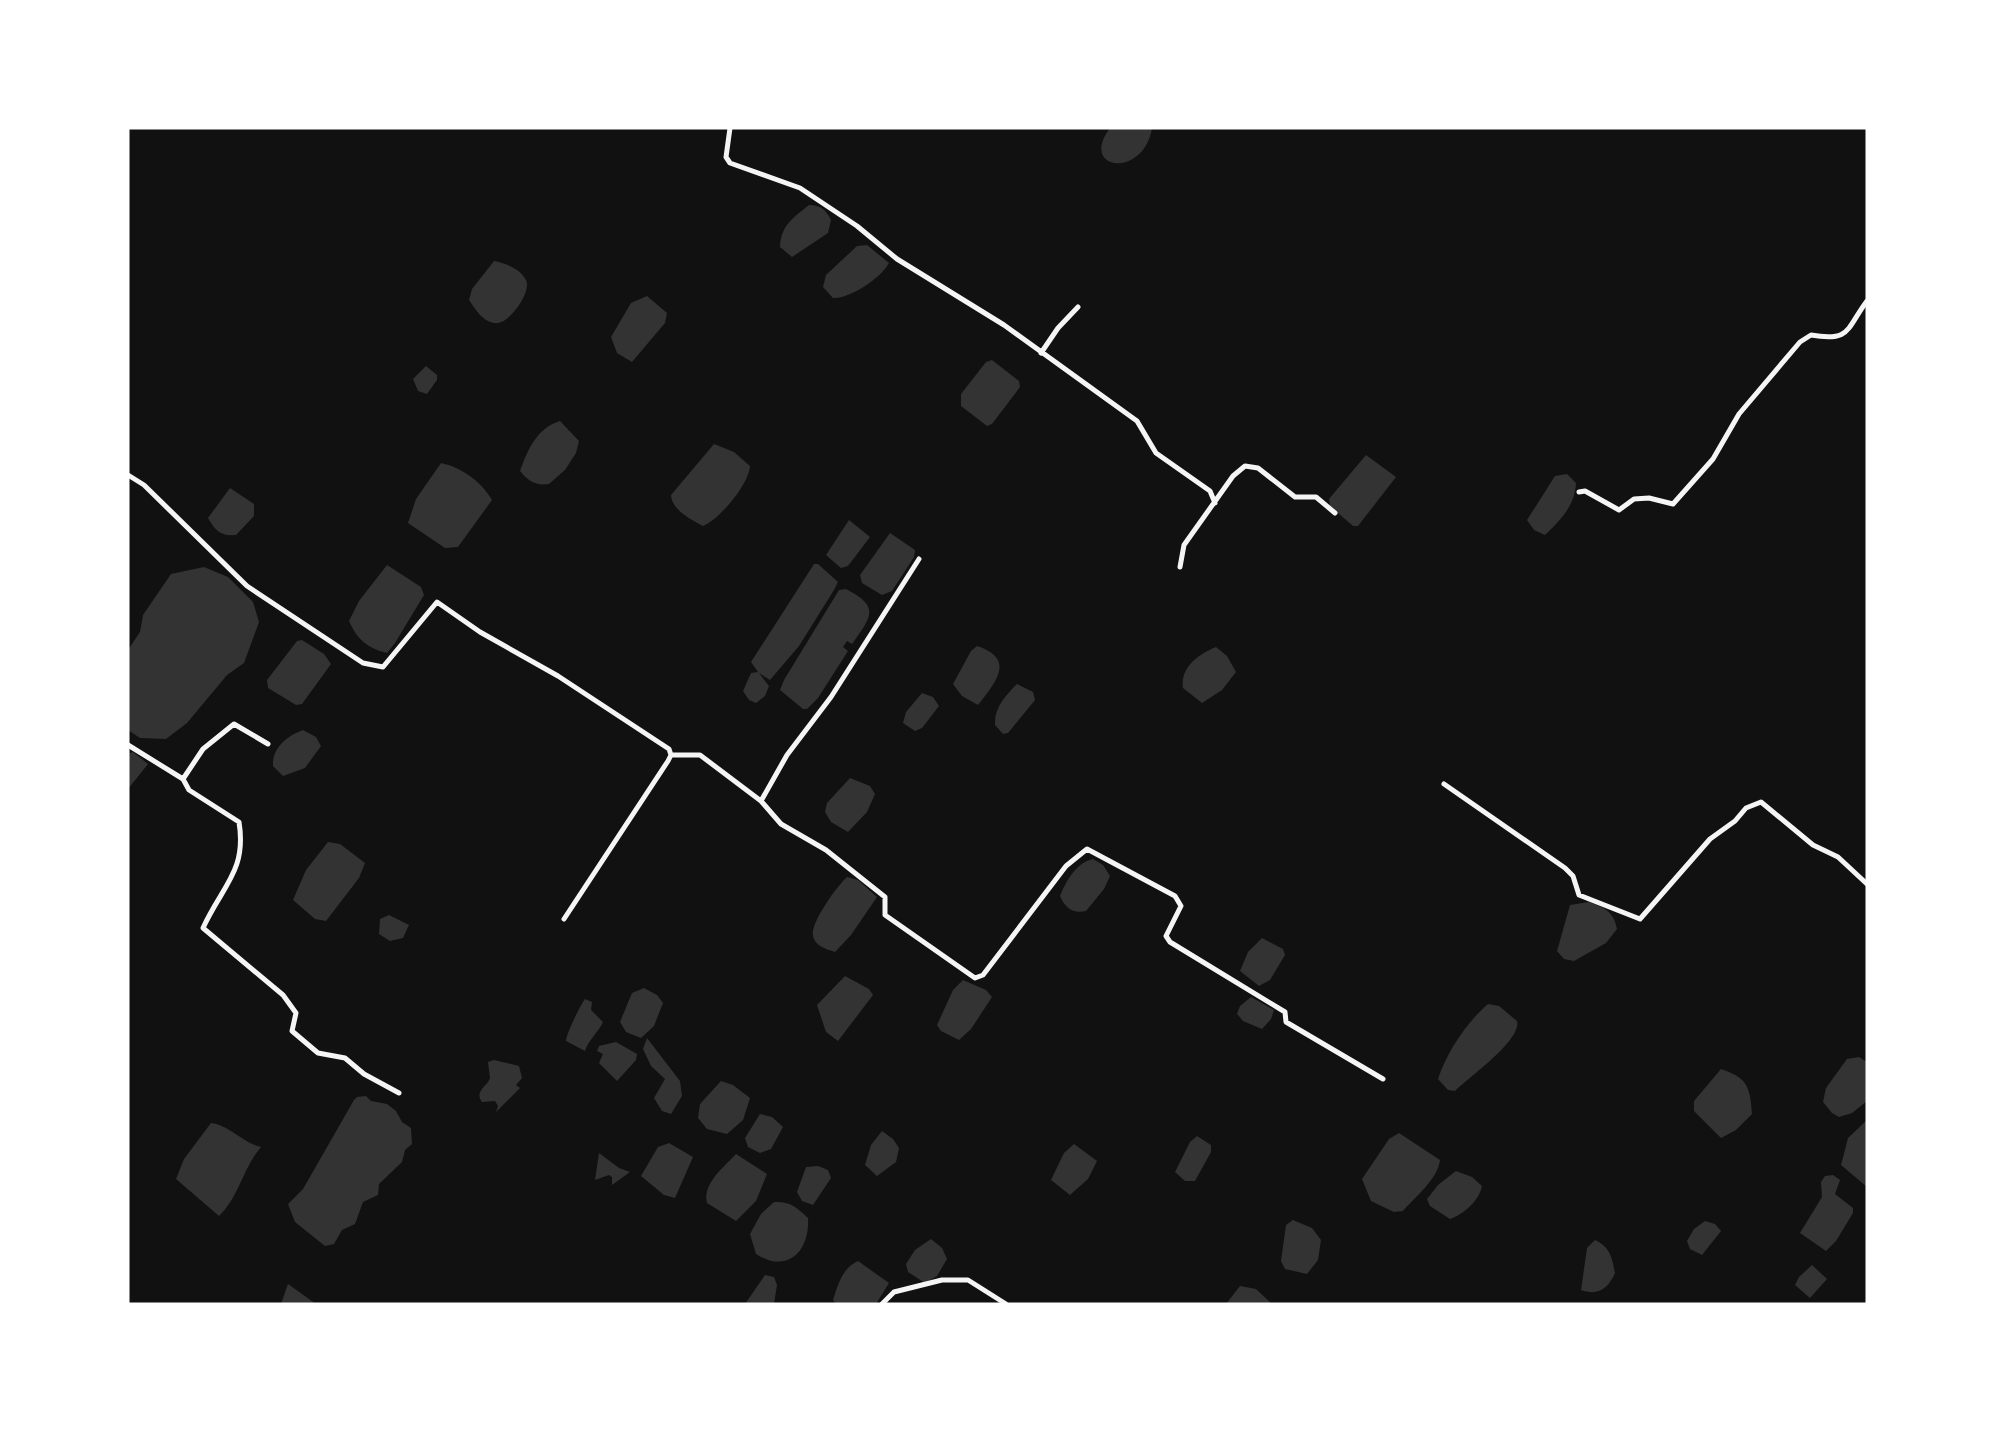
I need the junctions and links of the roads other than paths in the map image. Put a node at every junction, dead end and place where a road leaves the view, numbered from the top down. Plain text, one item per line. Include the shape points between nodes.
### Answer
1 (730, 128) edge
2 (1867, 301) edge
3 (1078, 307) dead end
4 (1041, 353) junction
5 (128, 475) edge
6 (1578, 492) dead end
7 (1216, 503) junction
8 (1335, 513) dead end
9 (919, 559) dead end
10 (1180, 567) dead end
11 (268, 744) dead end
12 (128, 745) edge
13 (671, 755) junction
14 (183, 779) junction
15 (1444, 784) dead end
16 (761, 801) junction
17 (1867, 884) edge
18 (564, 919) dead end
19 (1383, 1079) dead end
20 (399, 1093) dead end
21 (882, 1304) edge
22 (1006, 1304) edge

1 - 4 street via 726,158 730,163 800,188 897,259 966,299
2 - 6 street via 1846,333 1836,339 1811,335 1800,342 1739,414 1713,459 1673,504 1634,499 1619,509 1585,491
3 - 4 street
4 - 7 street via 1137,421 1156,453 1210,491
5 - 13 street via 144,485 247,586 363,663 383,667 437,602 642,730
7 - 8 street via 1233,476 1251,466 1295,497 1316,497
7 - 10 street via 1184,545
9 - 16 street via 831,697 786,755
11 - 14 street via 234,724 203,749
12 - 14 street
13 - 16 street via 700,755
13 - 18 street
14 - 20 street via 189,790 239,822 243,846 236,870 202,928 283,995 296,1013 292,1031 318,1053 345,1058
15 - 17 street via 1565,868 1579,895 1640,919 1710,839 1746,808 1761,802 1813,845 1838,857
16 - 19 street via 781,824 826,850 885,897 885,915 975,978 989,968 1066,866 1087,849 1175,896 1181,906 1166,936 1170,942 1285,1012 1286,1022
21 - 22 street via 894,1292 942,1280 968,1280

